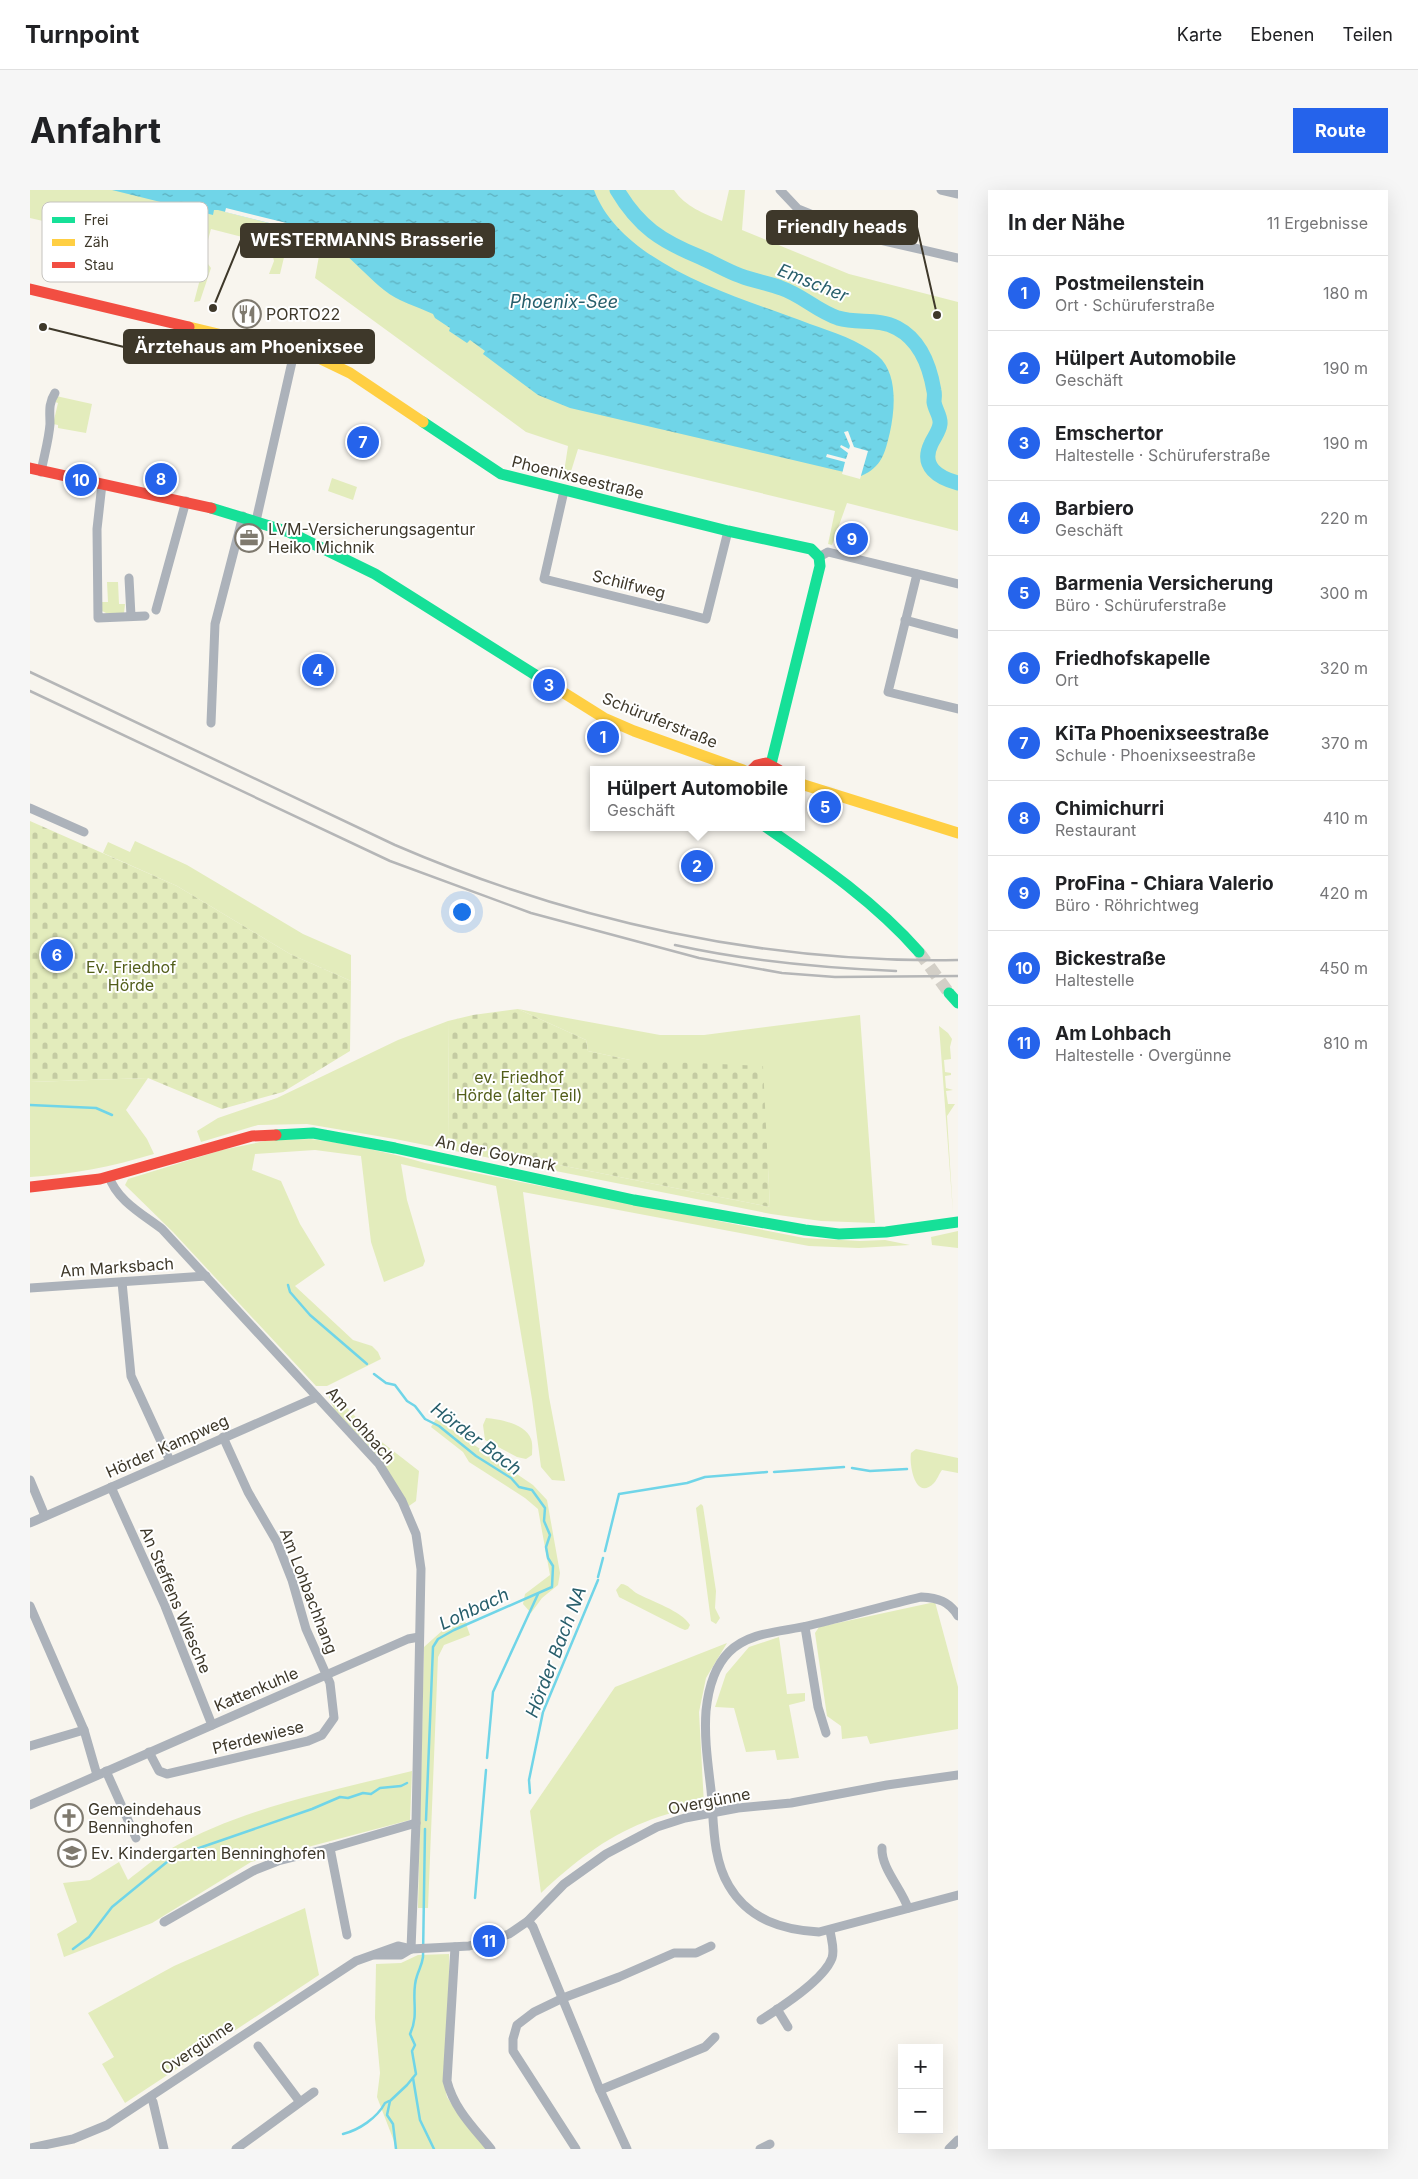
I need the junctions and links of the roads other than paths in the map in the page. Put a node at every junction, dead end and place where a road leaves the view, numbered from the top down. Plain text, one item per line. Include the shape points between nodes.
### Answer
1 (780, 190) edge
2 (941, 190) edge
3 (958, 194) edge
4 (958, 258) edge
5 (30, 289) edge
6 (294, 353) junction
7 (55, 393) dead end
8 (35, 470) edge
9 (102, 484) junction
10 (564, 491) junction
11 (186, 501) junction
12 (242, 516) junction
13 (256, 521) junction
14 (728, 531) junction
15 (819, 556) junction
16 (917, 574) junction
17 (129, 578) dead end
18 (958, 584) edge
19 (156, 610) dead end
20 (131, 616) junction
21 (145, 616) dead end
22 (905, 620) junction
23 (957, 634) edge
24 (958, 709) edge
25 (211, 723) dead end
26 (732, 766) edge
27 (758, 766) edge
28 (772, 766) edge
29 (775, 766) edge
30 (805, 785) edge
31 (30, 808) edge
32 (772, 831) edge
33 (84, 832) dead end
34 (958, 833) edge
35 (919, 952) tunnel mouth
36 (949, 993) tunnel mouth
37 (958, 1003) edge
38 (109, 1176) junction
39 (30, 1187) edge
40 (958, 1222) edge
41 (206, 1276) junction
42 (122, 1282) junction
43 (30, 1288) edge
44 (317, 1397) junction
45 (223, 1437) junction
46 (170, 1461) junction
47 (30, 1480) edge
48 (111, 1487) junction
49 (45, 1516) junction
50 (30, 1523) edge
51 (30, 1606) edge
52 (958, 1616) edge
53 (805, 1626) junction
54 (419, 1636) junction
55 (325, 1676) junction
56 (212, 1725) junction
57 (84, 1730) junction
58 (826, 1732) dead end
59 (30, 1746) edge
60 (149, 1752) junction
61 (106, 1771) junction
62 (97, 1775) junction
63 (958, 1775) edge
64 (30, 1805) edge
65 (713, 1813) junction
66 (416, 1823) junction
67 (136, 1838) dead end
68 (330, 1848) junction
69 (882, 1848) dead end
70 (958, 1895) edge
71 (908, 1908) junction
72 (528, 1921) junction
73 (164, 1922) dead end
74 (830, 1930) junction
75 (347, 1935) dead end
76 (711, 1946) dead end
77 (455, 1947) junction
78 (415, 1948) junction
79 (562, 1998) junction
80 (777, 2010) junction
81 (761, 2020) dead end
82 (788, 2026) dead end
83 (715, 2037) dead end
84 (258, 2046) dead end
85 (600, 2090) junction
86 (314, 2092) dead end
87 (150, 2097) junction
88 (300, 2102) junction
89 (770, 2144) dead end
90 (30, 2148) edge
91 (240, 2148) edge
92 (164, 2149) edge
93 (491, 2149) edge
94 (576, 2149) edge
95 (627, 2149) edge
96 (760, 2149) edge

1 - 4 street via 798,209 867,237
2 - 3 street
5 - 6 main road, Phoenixseestraße
6 - 10 main road, Phoenixseestraße via 321,359 350,373 501,474
6 - 13 street
7 - 8 street via 48,414 50,424
8 - 9 main road, Schüruferstraße
9 - 11 main road, Schüruferstraße
9 - 20 street via 97,529 98,618
10 - 14 main road, Phoenixseestraße
10 - 14 street, Schilfweg via 544,579 706,619
11 - 12 main road, Schüruferstraße
11 - 19 street
12 - 13 main road, Schüruferstraße
12 - 25 street via 215,624
13 - 26 main road, Schüruferstraße via 305,540 374,574 586,708 618,724
14 - 15 main road, Phoenixseestraße via 811,549
15 - 16 street via 828,552
15 - 29 main road via 820,566
16 - 18 street
16 - 22 street
17 - 20 street
20 - 21 street
22 - 23 street
22 - 24 street via 888,692
27 - 28 main road via 762,763
30 - 34 main road
31 - 33 street
32 - 35 main road via 843,880
36 - 37 main road
38 - 39 main road, An der Goymark
38 - 40 main road, An der Goymark via 236,1139 273,1133 313,1133 634,1200 805,1230 839,1234 886,1232
38 - 41 street, Am Lohbach via 112,1186 162,1229
41 - 42 street, Am Marksbach
41 - 44 street, Am Lohbach
42 - 43 street, Am Marksbach
42 - 46 street via 131,1376
44 - 45 street, Hörder Kampweg
44 - 54 street, Am Lohbach via 379,1464 402,1501 416,1534 421,1569
45 - 46 street, Hörder Kampweg
45 - 55 street, Am Lohbachhang via 248,1492 277,1542
46 - 48 street, Hörder Kampweg
47 - 49 street
48 - 49 street, Hörder Kampweg
48 - 56 street, An Steffens Wiesche via 165,1606
49 - 50 street, Hörder Kampweg
51 - 57 street
52 - 53 street via 952,1606 937,1598 921,1597
53 - 58 street via 818,1707
53 - 65 street via 745,1641 729,1652 714,1677 706,1711
54 - 55 street, Kattenkuhle
54 - 66 street, Am Lohbach
55 - 56 street, Kattenkuhle
55 - 60 street, Pferdewiese via 330,1683 334,1718 322,1735 167,1774 159,1771
56 - 60 street, Kattenkuhle
57 - 59 street
57 - 62 street
60 - 61 street, Kattenkuhle
61 - 62 street, Kattenkuhle
61 - 67 street
62 - 64 street, Kattenkuhle
63 - 65 street, Overgünne
65 - 72 street, Overgünne via 657,1827 606,1854 564,1884
65 - 74 street via 721,1869 730,1887 748,1909 782,1928
66 - 68 street
66 - 78 street, Am Lohbach
68 - 73 street via 255,1870
68 - 75 street
69 - 71 street via 882,1856
70 - 71 street
71 - 74 street
72 - 77 street, Overgünne via 496,1939
72 - 79 street
74 - 80 street via 832,1958 827,1966 804,1991
76 - 79 street via 696,1953 674,1953
77 - 78 street, Overgünne
77 - 93 street via 447,2081 456,2104
78 - 87 street, Overgünne via 398,1946 346,1966
79 - 85 street
79 - 94 street via 522,2019 514,2032 513,2051
80 - 81 street
80 - 82 street
83 - 85 street via 705,2047
84 - 88 street
85 - 95 street
86 - 88 street
87 - 90 street, Overgünne via 87,2134
87 - 92 street
88 - 91 street
89 - 96 street

